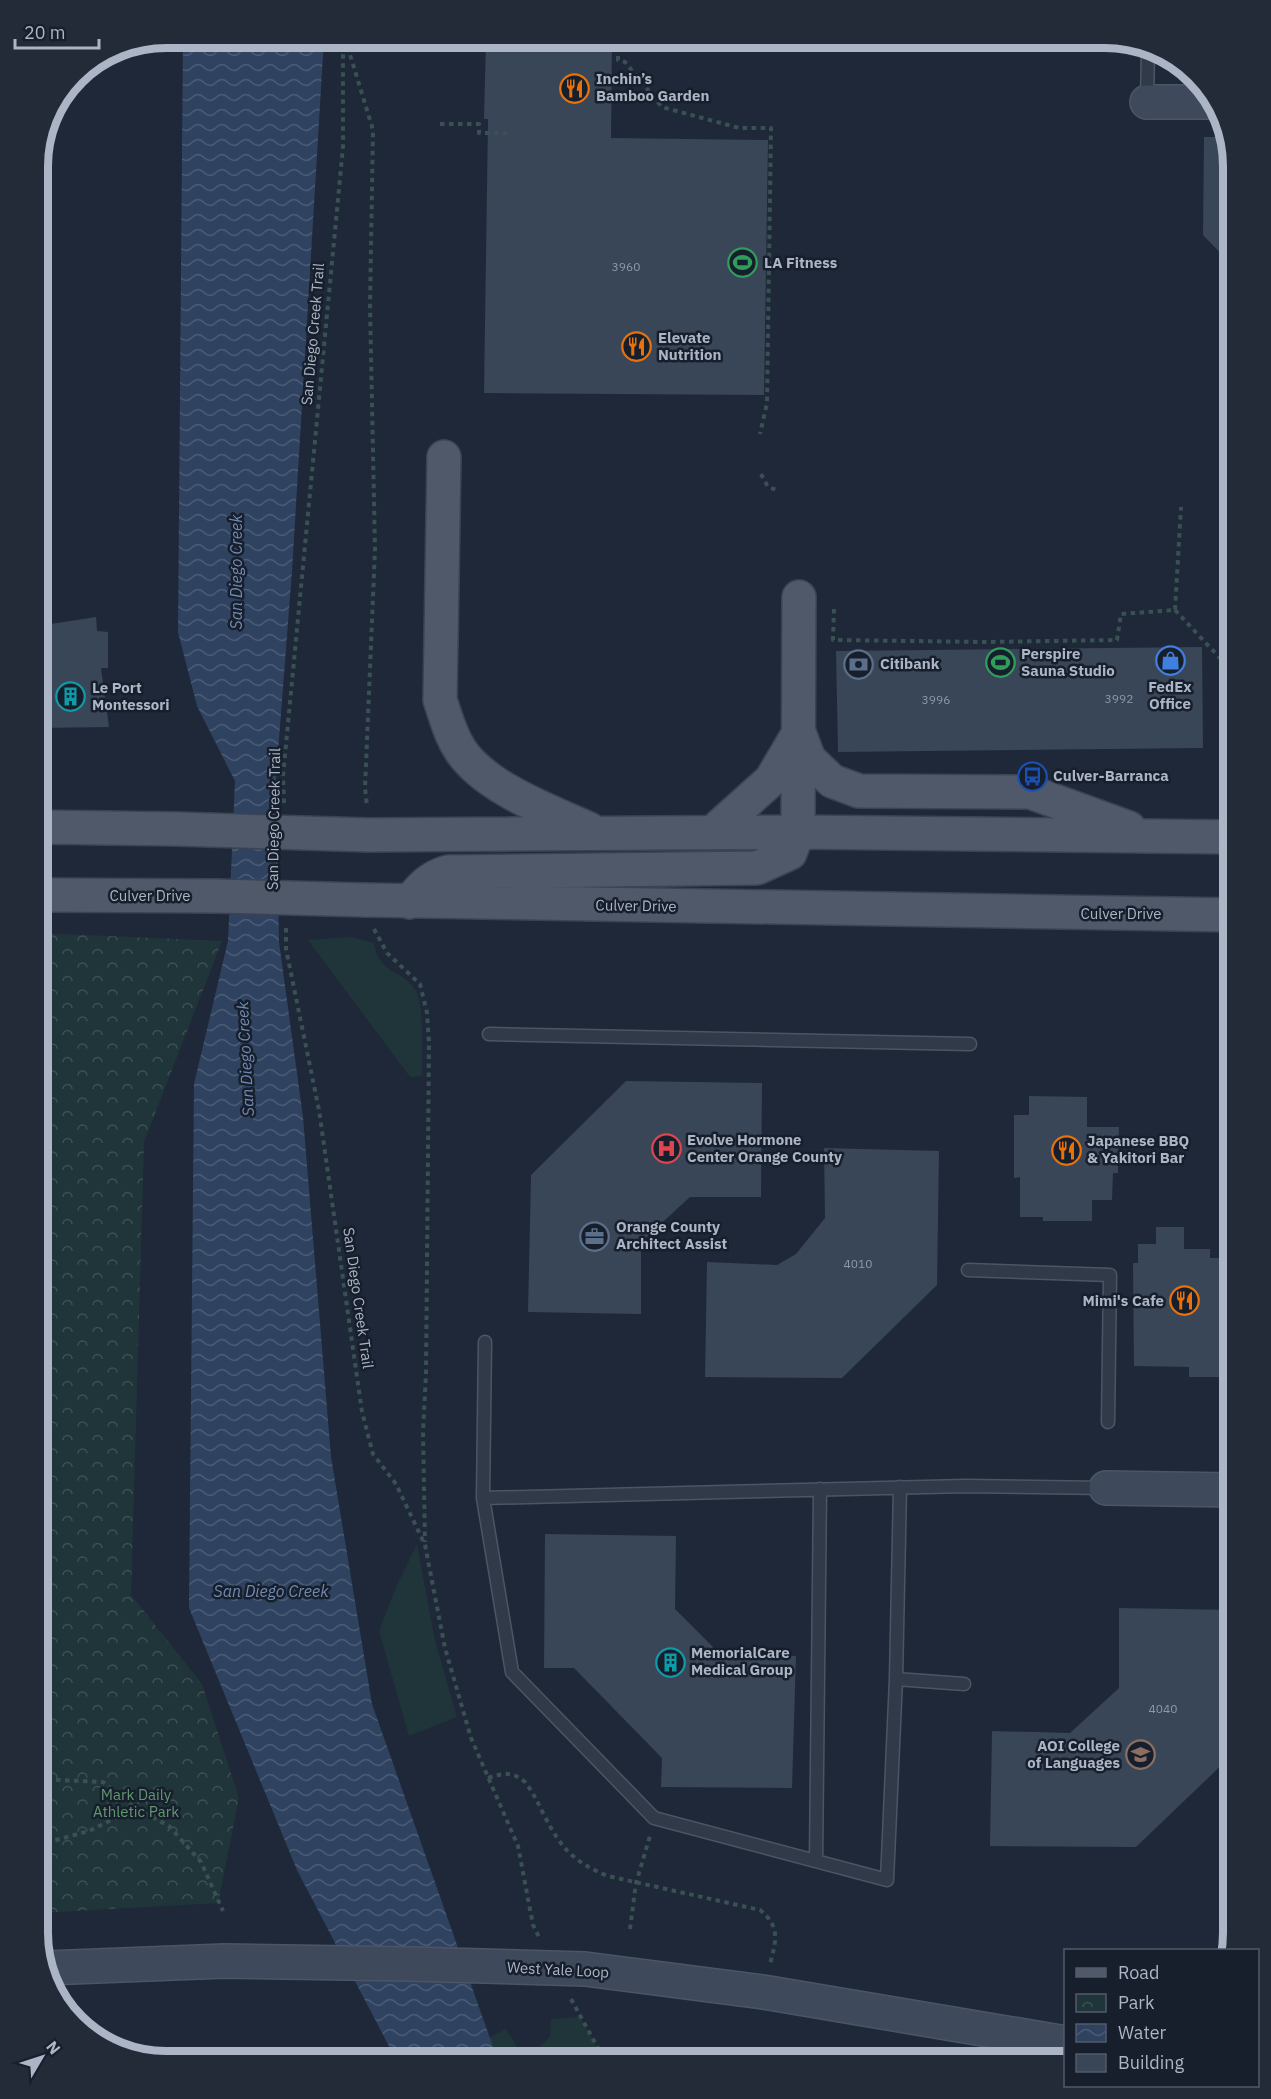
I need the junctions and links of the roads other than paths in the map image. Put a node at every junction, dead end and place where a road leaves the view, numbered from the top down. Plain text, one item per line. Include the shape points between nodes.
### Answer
1 (1148, 56) edge
2 (1148, 102) joint
3 (1204, 102) edge
4 (444, 457) dead end
5 (799, 597) dead end
6 (799, 732) junction
7 (48, 826) edge
8 (798, 832) junction
9 (712, 833) junction
10 (602, 834) junction
11 (1153, 837) junction
12 (1223, 837) edge
13 (48, 895) edge
14 (409, 902) junction
15 (1223, 915) edge
16 (489, 1034) dead end
17 (970, 1044) dead end
18 (968, 1270) dead end
19 (485, 1342) dead end
20 (1108, 1422) dead end
21 (900, 1487) junction
22 (1106, 1488) joint
23 (820, 1489) junction
24 (1223, 1490) edge
25 (483, 1498) junction
26 (896, 1678) junction
27 (964, 1684) dead end
28 (816, 1861) junction
29 (53, 1968) edge
30 (1064, 2043) edge

1 - 2 lane
2 - 3 main road
4 - 10 main road via 440,700 450,731 461,752 477,769 522,800
5 - 6 main road
6 - 8 main road
6 - 9 main road via 771,780
6 - 11 main road via 809,759 832,782 859,791 1030,792
7 - 10 main road, bridge via 369,835
8 - 9 main road
8 - 11 main road
8 - 14 main road via 790,854 757,868 448,872 423,885
9 - 10 main road
11 - 12 main road
13 - 14 main road, Culver Drive, bridge
14 - 15 main road, Culver Drive
16 - 17 lane
18 - 20 lane via 1110,1275
19 - 25 lane
21 - 22 lane
21 - 23 lane
21 - 26 lane
22 - 24 main road
23 - 25 lane
23 - 28 lane
25 - 28 lane via 512,1672 654,1818
26 - 27 lane
26 - 28 lane via 888,1880
29 - 30 main road, West Yale Loop, bridge via 225,1961 763,1992

